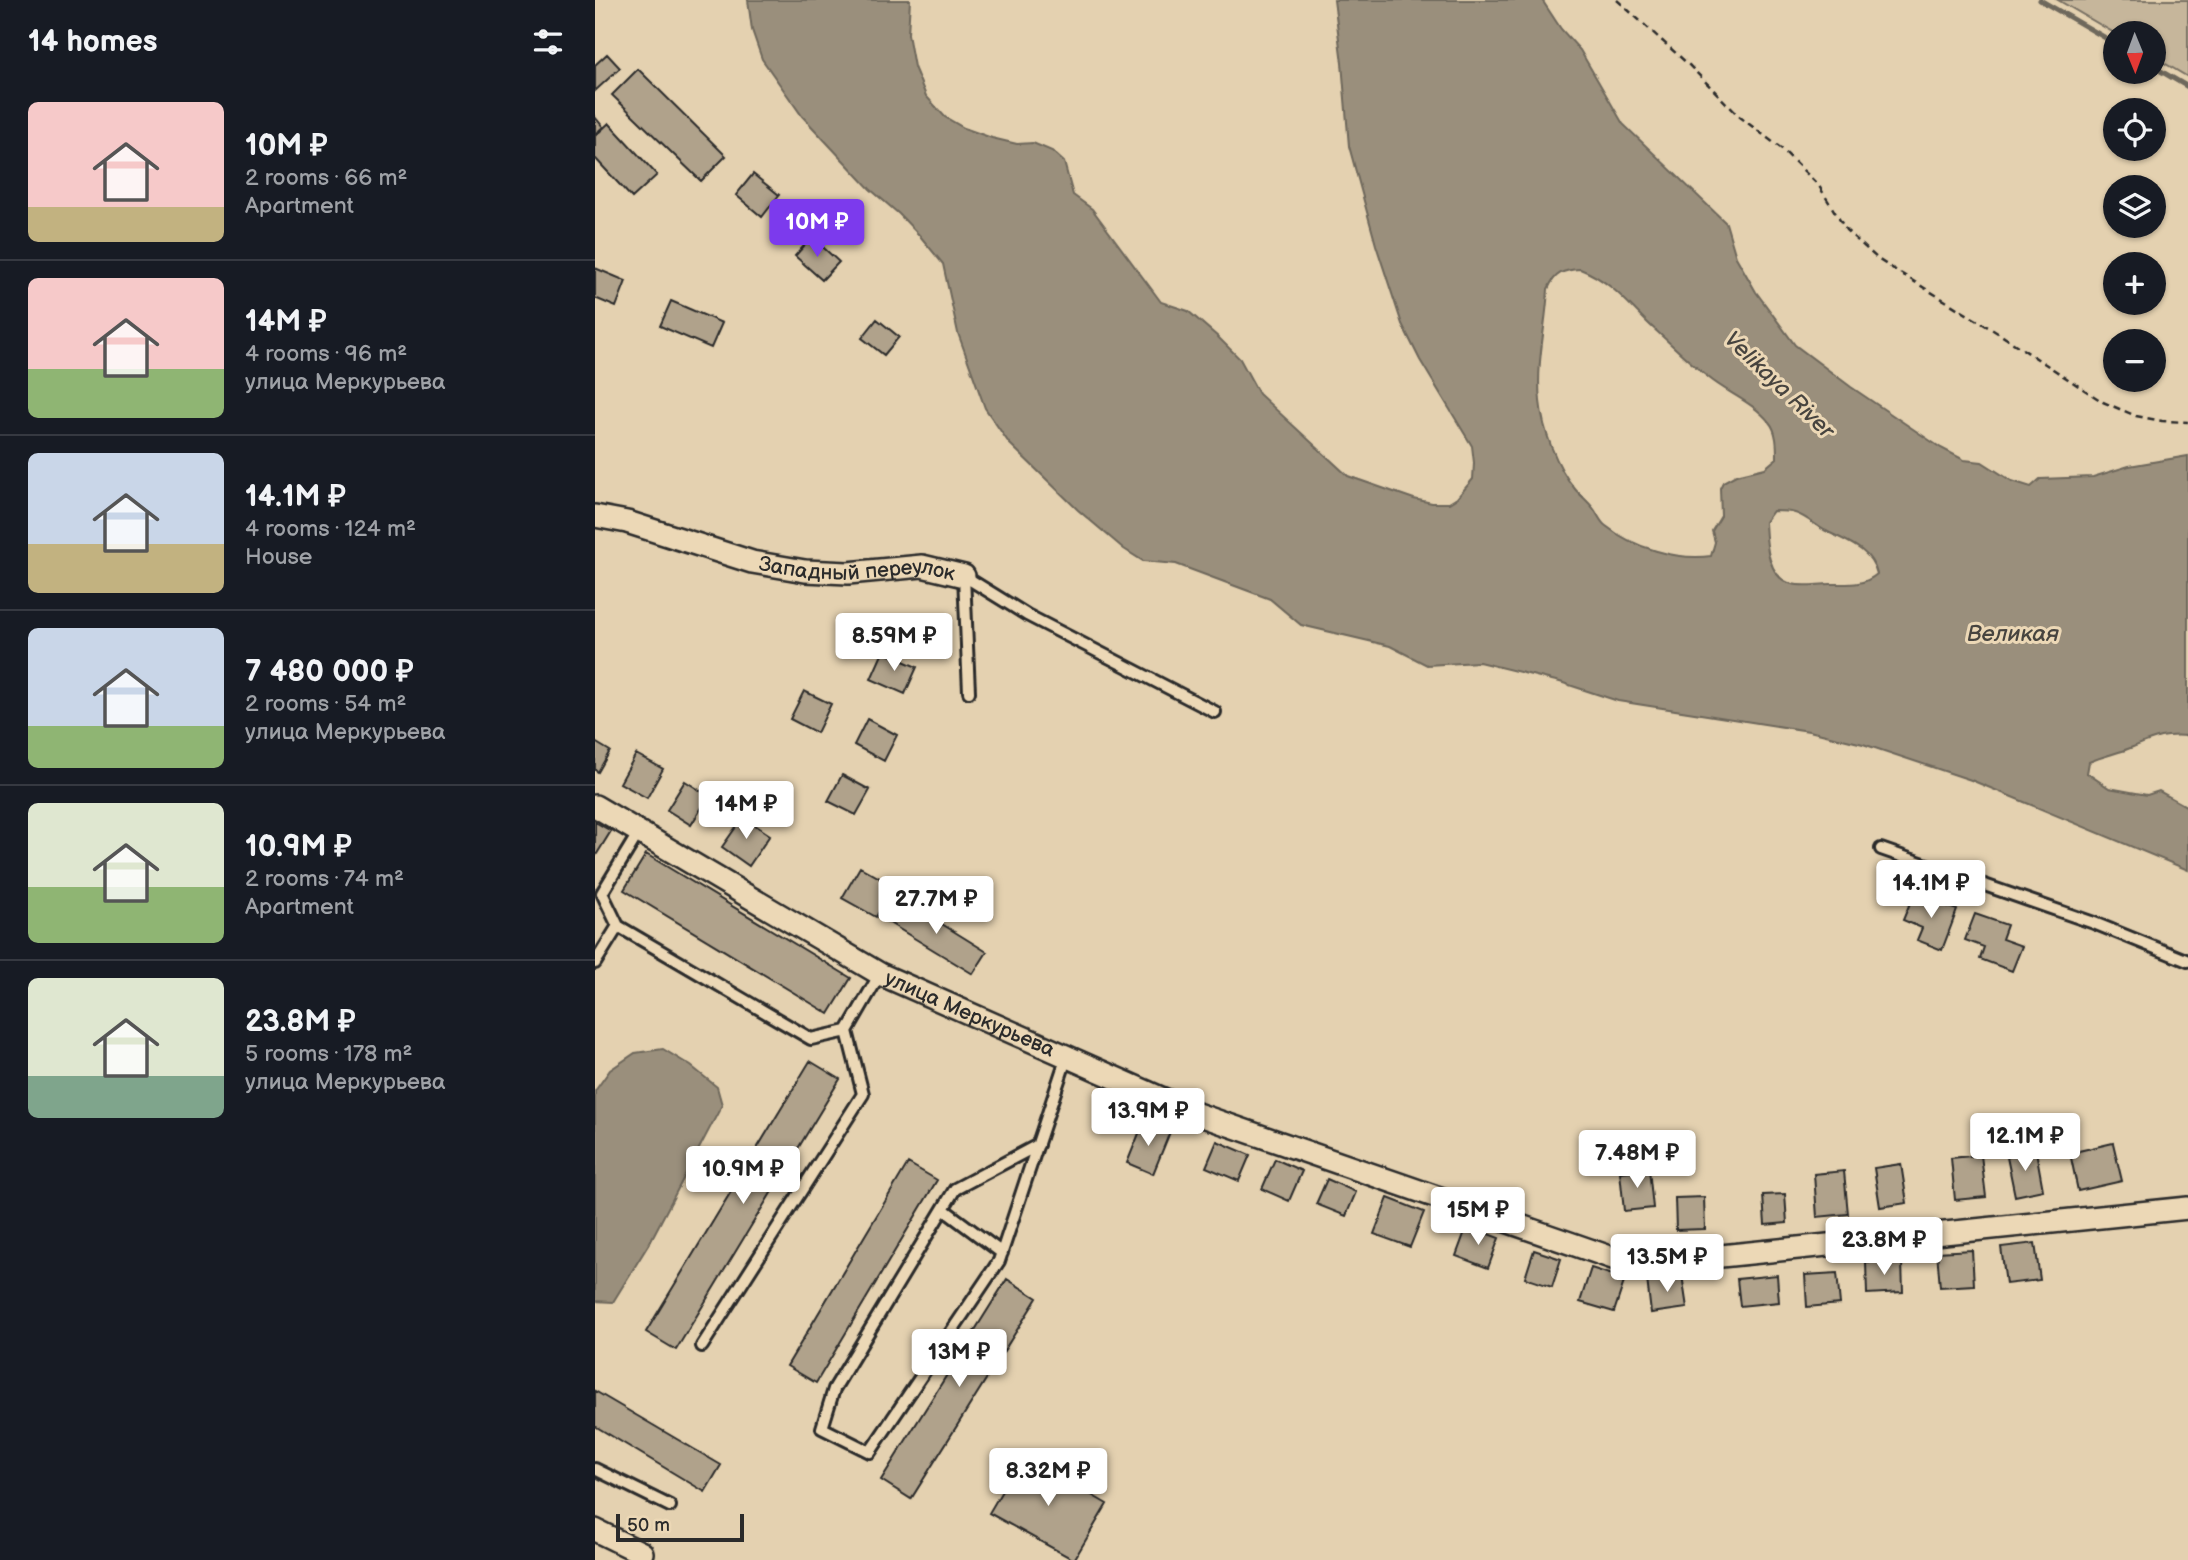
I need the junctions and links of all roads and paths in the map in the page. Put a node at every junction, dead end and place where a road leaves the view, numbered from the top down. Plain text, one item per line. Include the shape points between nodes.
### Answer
1 (1617, 0) edge
2 (2188, 422) edge
3 (595, 516) edge
4 (964, 576) junction
5 (969, 692) dead end
6 (1216, 712) dead end
7 (595, 806) edge
8 (639, 832) junction
9 (1881, 849) dead end
10 (599, 891) edge
11 (618, 926) junction
12 (2188, 961) edge
13 (595, 963) edge
14 (880, 974) junction
15 (847, 1031) junction
16 (1067, 1056) junction
17 (1038, 1145) junction
18 (2188, 1208) edge
19 (943, 1209) junction
20 (1002, 1253) junction
21 (702, 1346) dead end
22 (595, 1469) edge
23 (670, 1506) dead end
24 (595, 1530) edge
25 (642, 1553) dead end

1 - 2 path via 1740,117 1783,149 1819,186 1846,230 1879,260 2103,402 2136,416
3 - 4 street, Западный переулок via 753,562 805,571 848,573 922,566
4 - 5 lane
4 - 6 lane, Западный переулок via 1027,615
7 - 8 street, улица Меркурьева
8 - 10 lane
8 - 14 street, улица Меркурьева
9 - 12 lane
10 - 11 lane
11 - 13 lane
11 - 15 lane via 811,1039
14 - 15 lane
14 - 16 street, улица Меркурьева
15 - 21 lane via 863,1094
16 - 17 lane
16 - 18 street, улица Меркурьева via 1197,1114 1633,1265
17 - 19 lane via 955,1189
17 - 20 lane
19 - 20 lane
19 - 20 lane via 834,1389 822,1428 870,1452
22 - 23 lane
24 - 25 street

